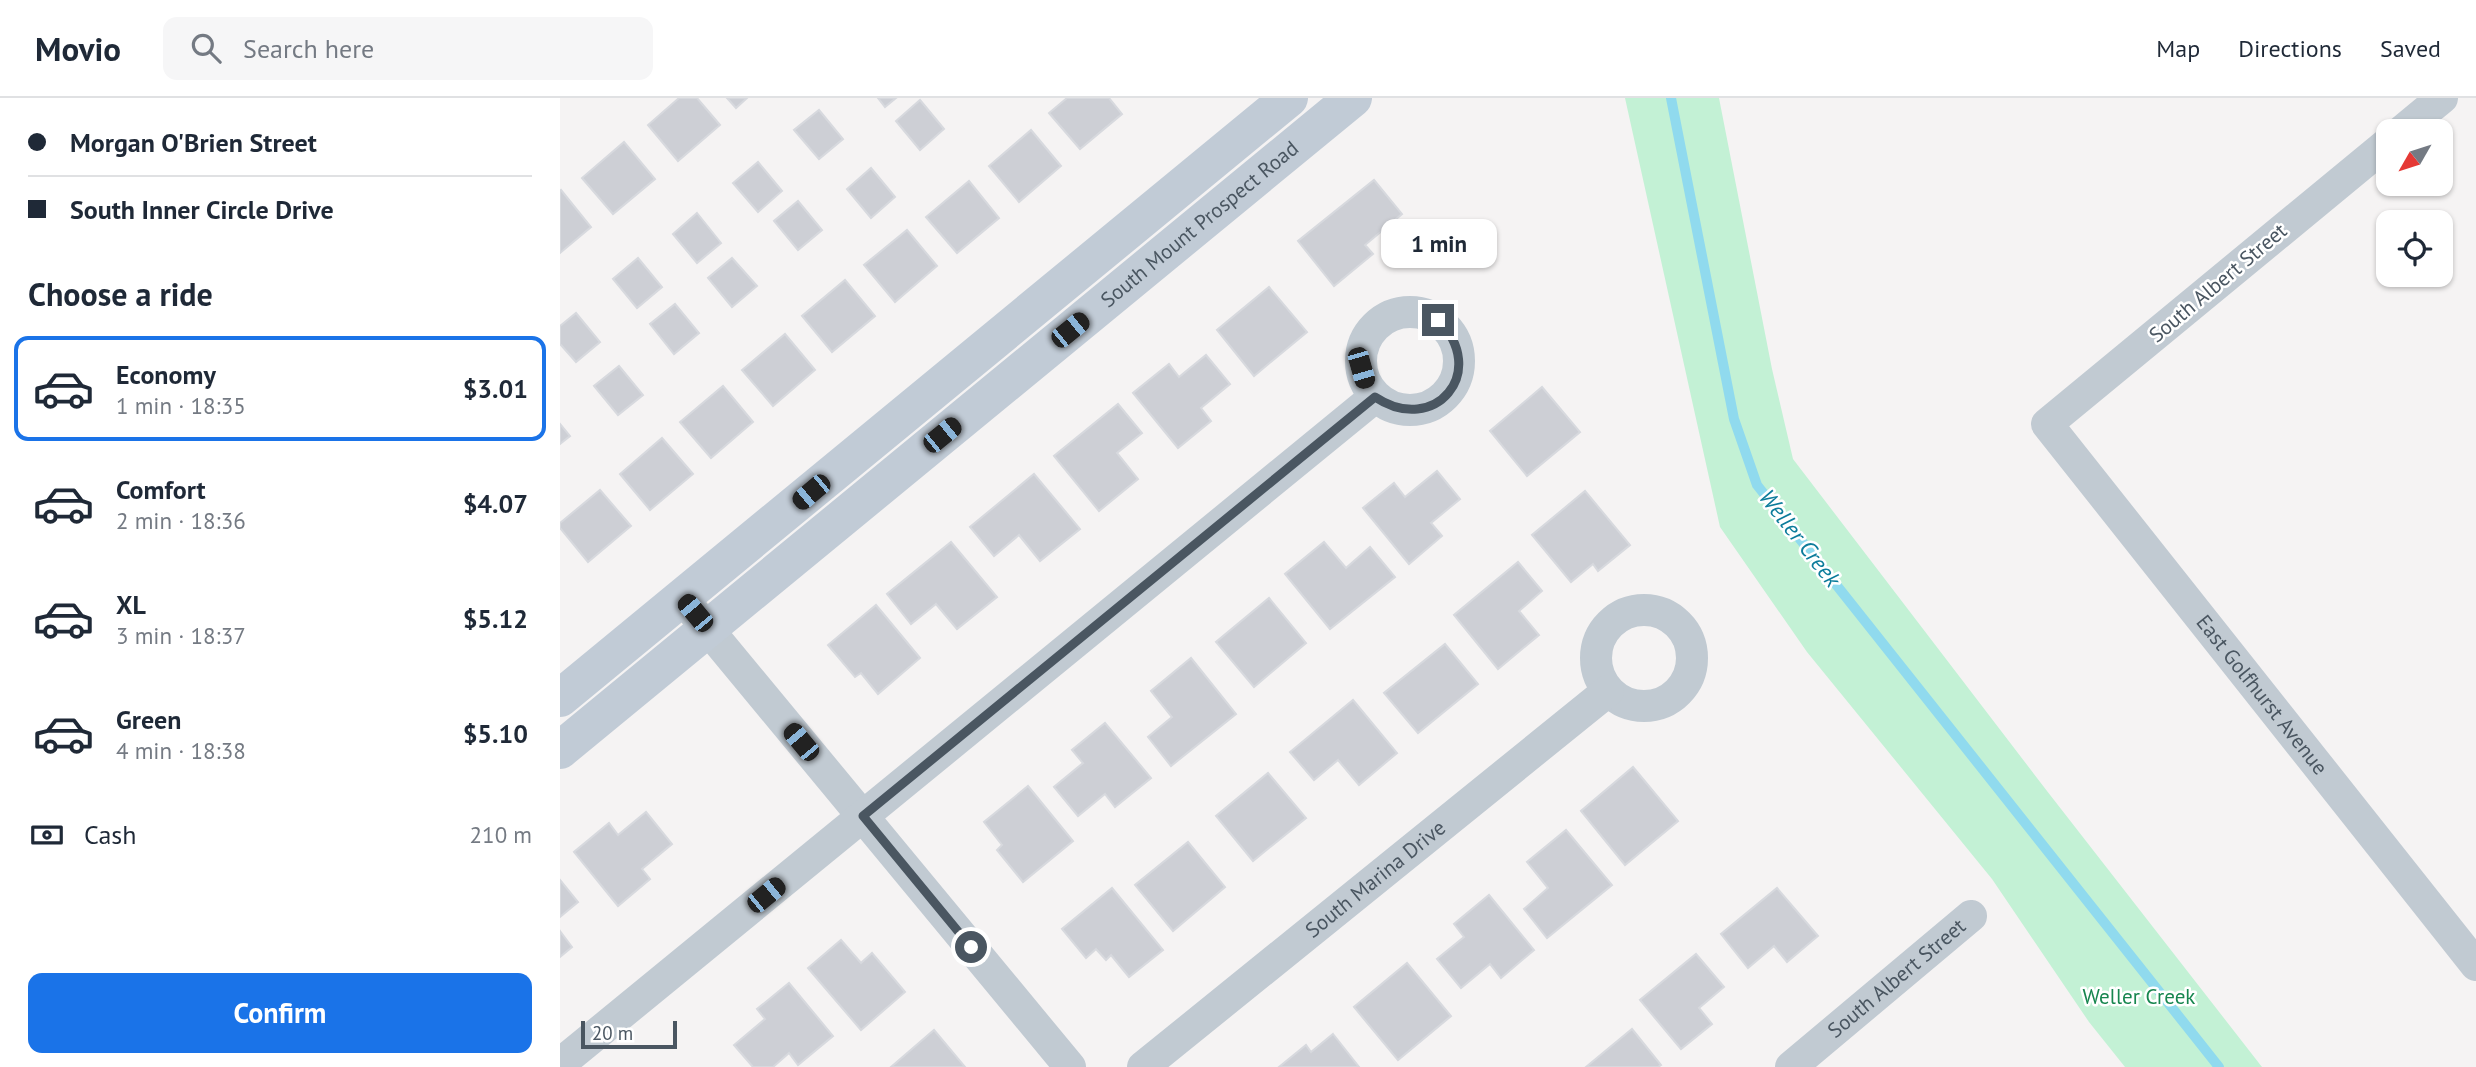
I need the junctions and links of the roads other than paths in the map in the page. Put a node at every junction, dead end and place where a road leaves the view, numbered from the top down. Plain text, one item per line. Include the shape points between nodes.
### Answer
1 (1289, 98) edge
2 (2442, 98) edge
3 (1348, 100) edge
4 (2417, 119) edge
5 (2376, 153) edge
6 (1375, 397) dead end
7 (2047, 424) joint
8 (682, 598) junction
9 (707, 628) junction
10 (1608, 691) dead end
11 (560, 698) edge
12 (560, 750) edge
13 (863, 816) junction
14 (1971, 916) dead end
15 (2476, 965) edge
16 (560, 1064) edge
17 (1070, 1067) edge
18 (1143, 1067) edge
19 (1791, 1067) edge

1 - 8 main road, South Mount Prospect Road
2 - 4 street
3 - 9 main road, South Mount Prospect Road
5 - 7 street, South Albert Street
6 - 13 street
7 - 15 street, East Golfhurst Avenue
8 - 9 street
8 - 11 main road, South Mount Prospect Road
9 - 12 main road, South Mount Prospect Road
9 - 13 street
10 - 18 street, South Marina Drive
13 - 16 street
13 - 17 street
14 - 19 street, South Albert Street

